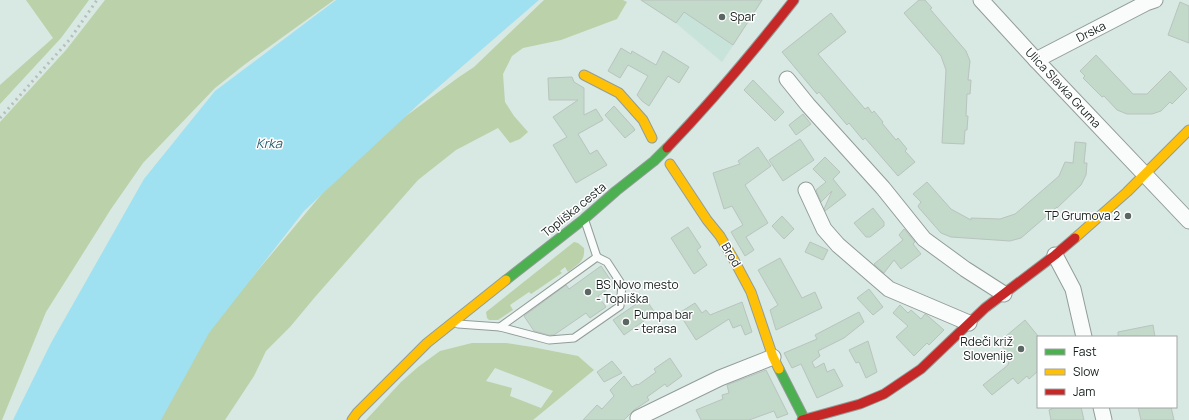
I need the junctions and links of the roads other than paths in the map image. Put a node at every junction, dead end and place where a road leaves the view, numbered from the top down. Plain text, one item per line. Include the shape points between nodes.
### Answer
1 (794, 0) edge
2 (981, 0) edge
3 (1148, 1) edge
4 (1036, 60) junction
5 (584, 75) dead end
6 (786, 79) dead end
7 (1189, 130) edge
8 (652, 138) dead end
9 (670, 164) dead end
10 (1145, 175) junction
11 (806, 190) dead end
12 (584, 219) junction
13 (1189, 221) edge
14 (1054, 255) junction
15 (597, 257) junction
16 (1004, 294) junction
17 (969, 323) junction
18 (450, 324) junction
19 (500, 327) junction
20 (1084, 336) edge
21 (773, 357) junction
22 (1101, 408) edge
23 (638, 418) dead end
24 (352, 420) edge
25 (804, 420) edge
26 (1104, 420) edge

1 - 12 street, Topliška cesta via 699,114 654,161
2 - 4 street, Ulica Slavka Gruma
3 - 4 street, Drska
4 - 10 street, Ulica Slavka Gruma
5 - 8 street via 619,94 642,120
6 - 16 street via 883,188 924,239
7 - 10 street
9 - 21 street, Brod via 734,260 751,292
10 - 13 street, Ulica Slavka Gruma
10 - 14 street
11 - 17 street via 824,229 838,245 889,289
12 - 15 lane
12 - 18 street, Topliška cesta
14 - 16 street
14 - 20 street via 1073,289
15 - 19 lane
15 - 19 lane via 607,262 622,285 620,306 574,338 548,340
16 - 17 street, Brod
17 - 25 street, Brod via 921,369 884,394 860,404
18 - 19 lane
18 - 24 street, Topliška cesta via 427,343
21 - 23 street via 720,378
21 - 25 street, Brod
22 - 26 street

